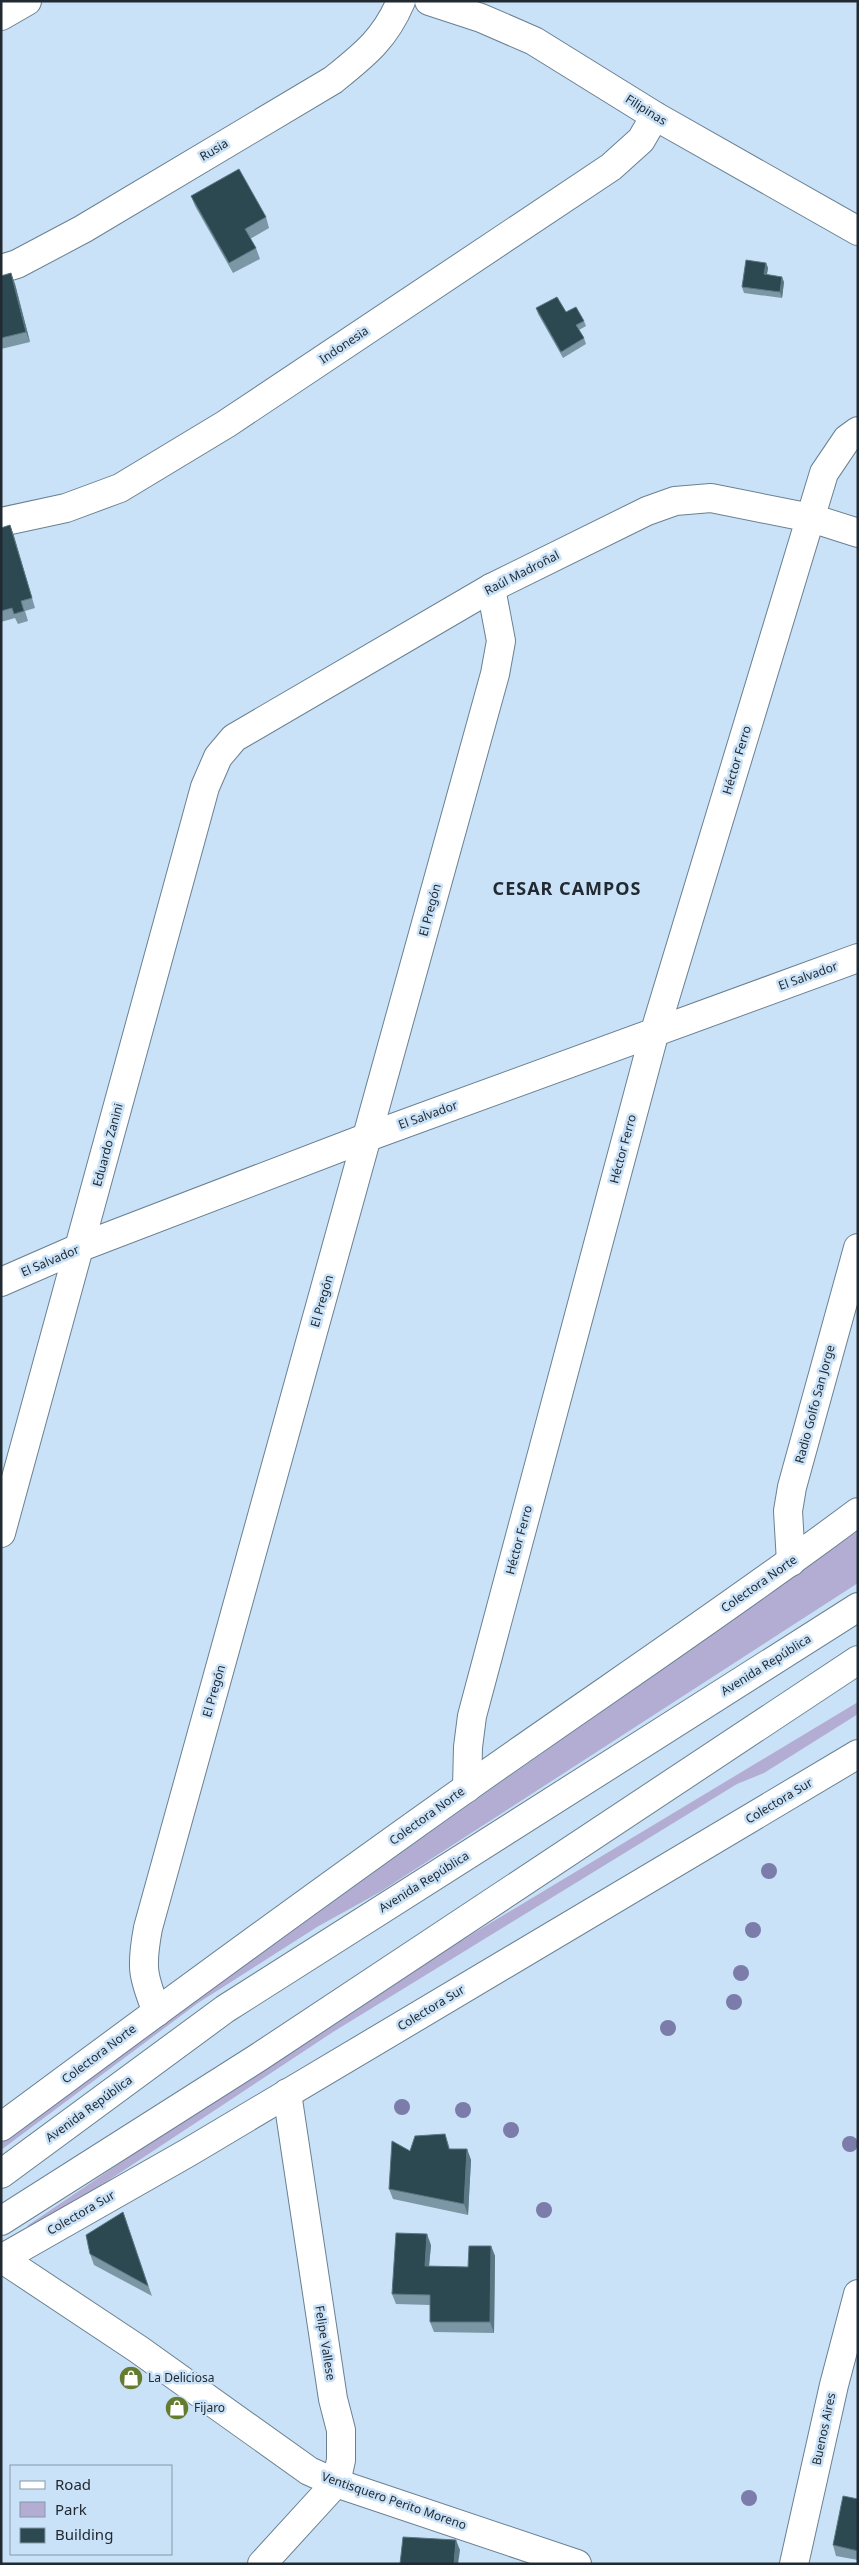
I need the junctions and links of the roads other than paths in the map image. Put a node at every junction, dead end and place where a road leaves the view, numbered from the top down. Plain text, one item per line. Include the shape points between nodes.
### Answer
1 (26, 1) edge
2 (400, 1) edge
3 (429, 1) edge
4 (1, 16) edge
5 (655, 116) junction
6 (858, 231) edge
7 (1, 269) edge
8 (858, 431) edge
9 (811, 518) junction
10 (1, 522) edge
11 (858, 533) edge
12 (491, 588) junction
13 (218, 757) joint
14 (858, 958) edge
15 (655, 1031) junction
16 (368, 1137) junction
17 (81, 1247) junction
18 (858, 1248) edge
19 (1, 1282) edge
20 (858, 1512) edge
21 (1, 1533) edge
22 (791, 1562) junction
23 (858, 1607) edge
24 (858, 1660) edge
25 (858, 1754) edge
26 (467, 1788) junction
27 (157, 2012) junction
28 (287, 2093) junction
29 (1, 2127) edge
30 (1, 2174) edge
31 (1, 2222) edge
32 (2, 2258) edge
33 (858, 2294) edge
34 (336, 2483) junction
35 (262, 2564) edge
36 (577, 2564) edge
37 (794, 2564) edge

1 - 4 street
2 - 7 street, Rusia via 391,24 370,51 333,80 83,229 17,264
3 - 5 street, Filipinas via 481,18 534,41
5 - 6 street, Filipinas
5 - 10 street, Indonesia via 642,140 611,167 226,424 120,488 66,508
8 - 9 street, Héctor Ferro via 847,439 824,472
9 - 11 street, Raúl Madroñal
9 - 12 street, Raúl Madroñal via 711,498 675,501 647,511
9 - 15 street, Héctor Ferro
12 - 13 street, Raúl Madroñal via 234,738
12 - 16 street, El Pregón via 501,641 496,674
13 - 17 street, Eduardo Zanini via 205,787
14 - 15 street, El Salvador
15 - 16 street, El Salvador
15 - 26 street, Héctor Ferro via 472,1716
16 - 17 street, El Salvador
16 - 27 street, El Pregón via 148,1928 142,1962 144,1982
17 - 19 street, El Salvador
17 - 21 street, Eduardo Zanini
18 - 22 street, Radio Golfo San Jorge via 792,1487 788,1511
20 - 22 street, Colectora Norte
22 - 26 street, Colectora Norte
23 - 30 street, Avenida República via 225,2009
24 - 31 street via 259,2057
25 - 28 street, Colectora Sur
26 - 27 street, Colectora Norte
27 - 29 street, Colectora Norte
28 - 32 street, Colectora Sur
28 - 34 street, Felipe Vallese via 333,2399 341,2430 341,2460
32 - 34 street, Ventisquero Perito Moreno via 138,2349 309,2471
33 - 37 street, Buenos Aires
34 - 35 street
34 - 36 street, Ventisquero Perito Moreno

